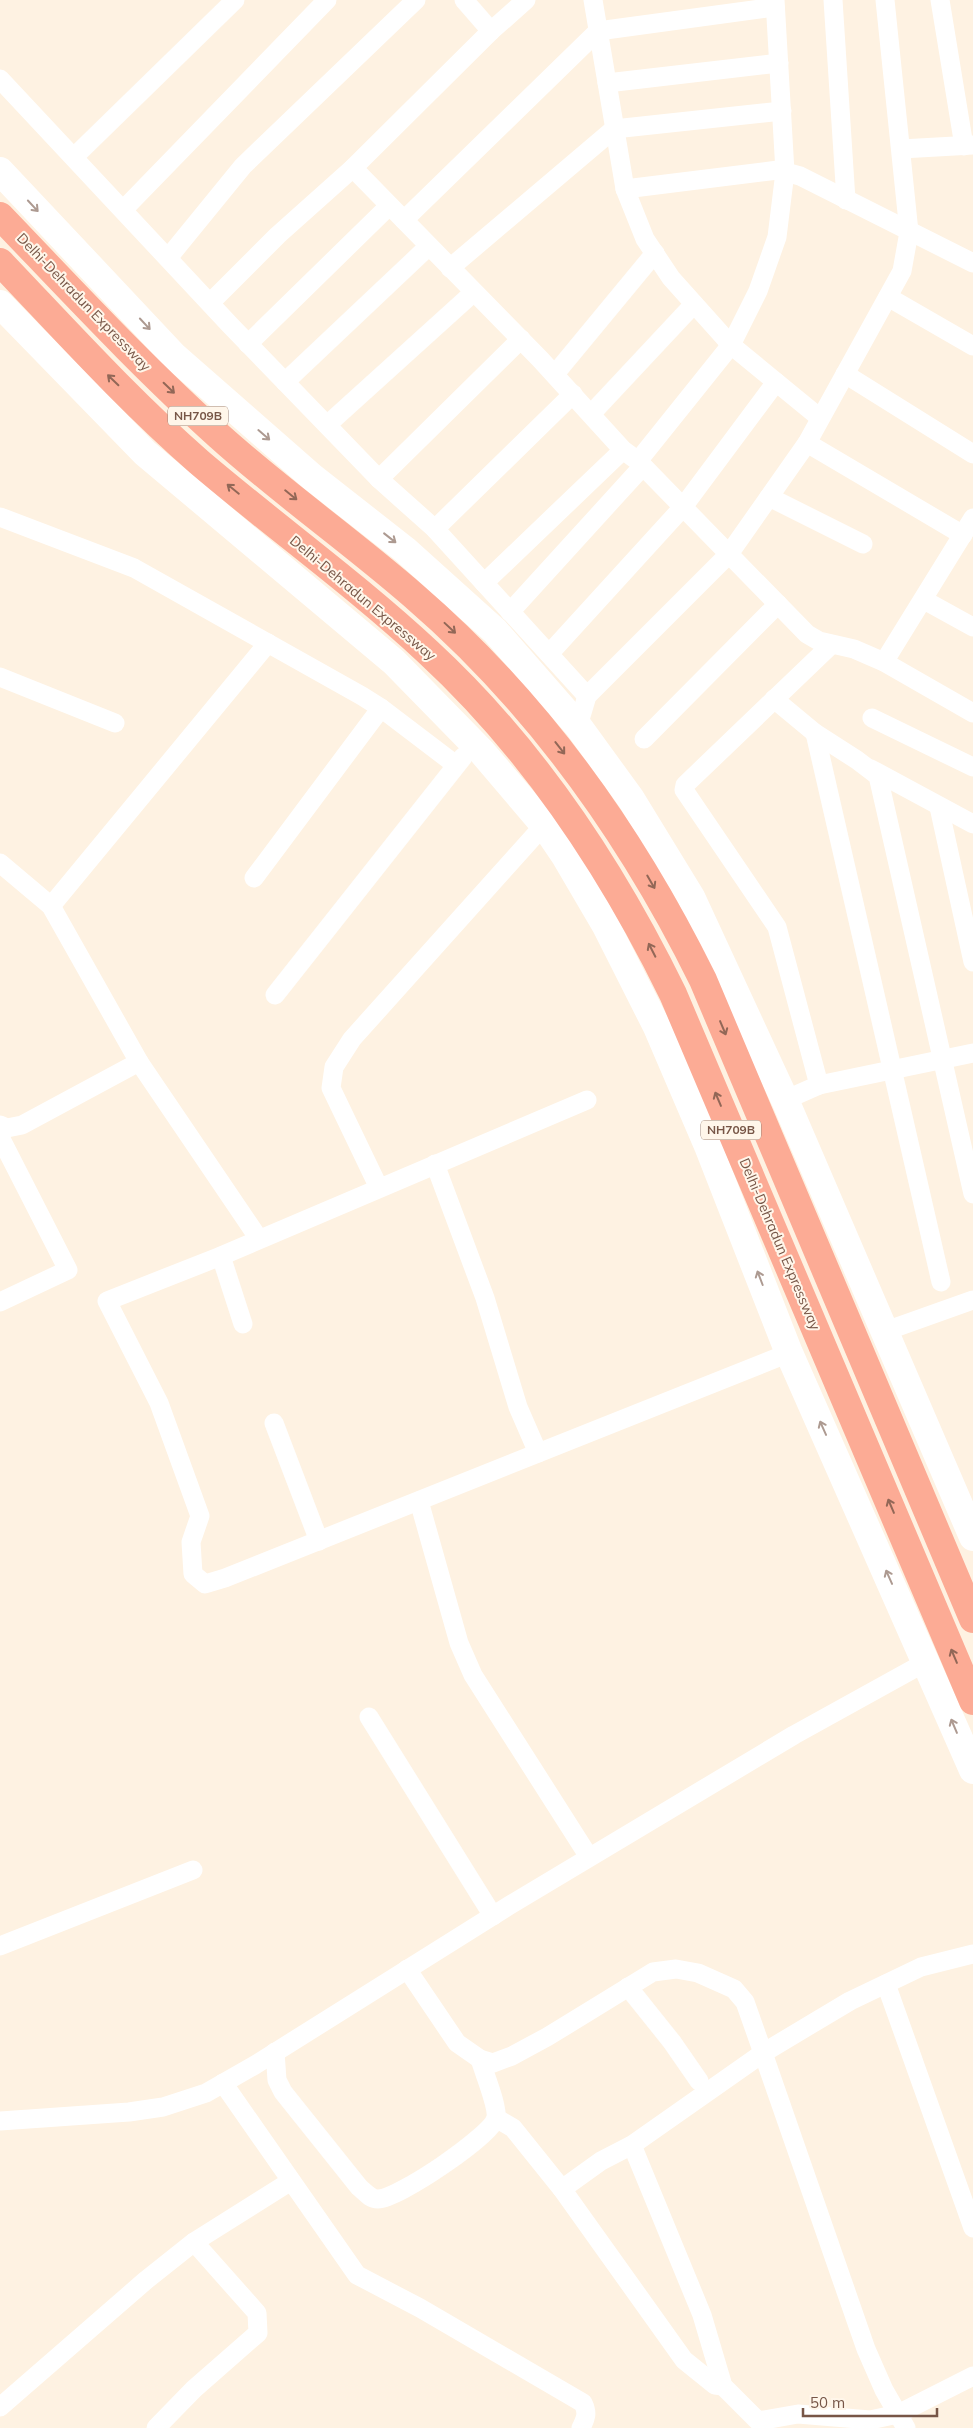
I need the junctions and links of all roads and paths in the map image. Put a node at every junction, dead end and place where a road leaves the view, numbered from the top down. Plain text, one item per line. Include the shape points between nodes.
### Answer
1 (234, 0) edge
2 (327, 0) edge
3 (416, 0) edge
4 (464, 0) edge
5 (526, 0) edge
6 (593, 0) edge
7 (833, 0) edge
8 (885, 0) edge
9 (940, 0) edge
10 (775, 3) edge
11 (491, 30) junction
12 (598, 31) junction
13 (779, 63) junction
14 (0, 79) edge
15 (607, 83) junction
16 (782, 111) junction
17 (614, 129) junction
18 (969, 146) edge
19 (900, 149) junction
20 (74, 157) junction
21 (353, 168) junction
22 (0, 171) edge
23 (785, 172) junction
24 (625, 189) junction
25 (846, 200) junction
26 (389, 206) junction
27 (122, 210) junction
28 (0, 216) edge
29 (404, 220) junction
30 (910, 232) junction
31 (429, 246) junction
32 (655, 253) junction
33 (168, 258) junction
34 (0, 262) edge
35 (973, 263) edge
36 (450, 268) junction
37 (474, 292) junction
38 (888, 297) junction
39 (210, 303) junction
40 (0, 304) edge
41 (694, 304) junction
42 (521, 339) junction
43 (248, 344) junction
44 (731, 345) junction
45 (973, 346) edge
46 (555, 374) junction
47 (845, 374) junction
48 (285, 382) junction
49 (776, 382) junction
50 (573, 394) junction
51 (592, 413) junction
52 (820, 418) junction
53 (327, 425) junction
54 (806, 443) junction
55 (623, 450) junction
56 (973, 454) edge
57 (640, 463) junction
58 (379, 478) junction
59 (769, 497) junction
60 (683, 508) junction
61 (0, 517) edge
62 (969, 526) edge
63 (435, 529) junction
64 (863, 544) dead end
65 (729, 554) junction
66 (484, 584) junction
67 (924, 600) junction
68 (778, 604) junction
69 (510, 612) junction
70 (973, 627) edge
71 (268, 643) junction
72 (831, 645) junction
73 (549, 654) junction
74 (884, 662) junction
75 (0, 677) edge
76 (587, 696) junction
77 (774, 699) junction
78 (381, 708) junction
79 (973, 712) edge
80 (872, 718) dead end
81 (115, 723) dead end
82 (578, 726) junction
83 (815, 733) junction
84 (644, 739) dead end
85 (474, 744) junction
86 (456, 765) junction
87 (973, 767) edge
88 (871, 769) junction
89 (939, 807) junction
90 (973, 824) edge
91 (544, 825) junction
92 (0, 862) edge
93 (254, 878) dead end
94 (51, 906) junction
95 (973, 962) edge
96 (275, 995) dead end
97 (973, 1053) edge
98 (942, 1059) junction
99 (139, 1062) junction
100 (892, 1070) junction
101 (819, 1085) junction
102 (587, 1100) dead end
103 (785, 1100) junction
104 (0, 1125) edge
105 (0, 1137) edge
106 (435, 1164) junction
107 (379, 1188) junction
108 (973, 1194) edge
109 (259, 1239) junction
110 (220, 1256) junction
111 (941, 1282) dead end
112 (973, 1300) edge
113 (0, 1302) edge
114 (243, 1324) dead end
115 (883, 1332) junction
116 (789, 1353) junction
117 (274, 1422) dead end
118 (538, 1454) junction
119 (418, 1501) junction
120 (971, 1524) edge
121 (319, 1541) junction
122 (973, 1619) edge
123 (926, 1662) junction
124 (973, 1700) edge
125 (369, 1717) dead end
126 (973, 1770) edge
127 (589, 1857) junction
128 (193, 1870) dead end
129 (493, 1916) junction
130 (0, 1946) edge
131 (973, 1954) edge
132 (408, 1969) junction
133 (886, 1984) junction
134 (628, 1987) junction
135 (275, 2052) junction
136 (763, 2053) junction
137 (480, 2059) junction
138 (700, 2081) dead end
139 (223, 2083) junction
140 (496, 2118) junction
141 (0, 2121) edge
142 (632, 2145) junction
143 (291, 2181) junction
144 (562, 2189) junction
145 (973, 2228) edge
146 (194, 2242) junction
147 (973, 2376) edge
148 (723, 2386) junction
149 (0, 2407) edge
150 (902, 2421) edge
151 (156, 2428) edge
152 (581, 2428) edge

1 - 20 street
2 - 27 street
3 - 33 street via 243,166
4 - 11 street
5 - 11 street
6 - 12 street
7 - 25 street
8 - 19 street
9 - 18 street
10 - 12 street
10 - 13 street
11 - 21 street
12 - 15 street
12 - 29 street
13 - 15 street
13 - 16 street
14 - 20 street
15 - 17 street
16 - 17 street
16 - 23 street
17 - 24 street
17 - 36 street
18 - 19 street
19 - 30 street
20 - 27 street
21 - 26 street
21 - 39 street via 278,235
22 -> 82 street via 174,356 312,477 405,550 495,631
23 - 24 street via 778,170
23 - 25 street via 800,176
23 - 44 street via 777,237 758,291
24 - 32 street via 645,240
25 - 30 street
26 - 29 street
26 - 43 street
27 - 33 street
28 -> 122 highway, Delhi-Dehradun Expressway / NH709B via 129,351 220,437 414,595 452,630 524,705 589,786 650,880 702,980
29 - 31 street
30 - 35 street
30 - 38 street via 902,271
31 - 36 street
31 - 48 street
32 - 41 street
32 - 46 street
33 - 39 street
124 -> 34 highway, Delhi-Dehradun Expressway / NH709B via 673,994 632,913 594,850 522,752 436,660 393,620 198,461 106,373
36 - 37 street
37 - 42 street
37 - 53 street
38 - 45 street
38 - 47 street
39 - 43 street
40 - 85 street via 145,453 394,662
41 - 44 street
41 - 51 street
42 - 46 street
42 - 58 street
43 - 48 street
44 - 49 street
44 - 57 street
46 - 50 street
47 - 52 street
47 - 56 street
48 - 53 street
49 - 52 street
49 - 60 street
50 - 51 street
50 - 63 street
51 - 55 street
52 - 54 street
53 - 58 street
54 - 59 street
54 - 62 street
55 - 57 street
55 - 66 street
57 - 60 street
57 - 69 street
58 - 63 street
59 - 64 street
59 - 65 street
60 - 65 street
60 - 73 street
61 - 71 street via 134,568
62 - 67 street
63 - 66 street
65 - 68 street
65 - 76 street
66 - 69 street
67 - 70 street
67 - 74 street
68 - 72 street via 807,634
68 - 84 street
69 - 73 street
71 - 78 street
71 - 94 street
72 - 74 street via 854,649
72 - 77 street
73 - 76 street
74 - 79 street
75 - 81 street
76 - 82 street
77 - 83 street
77 - 101 street via 685,785 684,790 777,927
78 - 86 street
78 - 93 street
80 - 87 street
82 - 103 street via 631,799 691,897
83 - 88 street
83 - 100 street
85 - 86 street
85 - 91 street
86 - 96 street
88 - 89 street
88 - 98 street via 878,776
89 - 90 street
89 - 95 street
91 - 107 street via 352,1039 334,1067 331,1088
116 -> 91 street via 658,1027 606,926
92 - 94 street
94 - 99 street
97 - 98 street
98 - 100 street
98 - 108 street
99 - 104 street via 22,1125 7,1128
99 - 109 street
100 - 101 street
100 - 111 street
101 - 103 street
102 - 106 street
103 - 115 street
105 - 113 street via 68,1270
106 - 107 street
106 - 118 street via 484,1298 518,1407
107 - 109 street
109 - 110 street
110 - 114 street
110 - 121 street via 107,1301 159,1403 200,1516 191,1542 193,1574 205,1584
112 - 115 street
115 - 116 street
115 - 120 street
116 - 118 street
123 -> 116 street
117 - 121 street
118 - 119 street
119 - 121 street
119 - 127 street via 459,1643 473,1675
126 -> 123 street
123 - 127 street via 794,1735
125 - 129 street
127 - 129 street
128 - 130 street
129 - 132 street
131 - 133 street via 921,1967
132 - 135 street
132 - 137 street via 457,2043
133 - 136 street via 850,2001
133 - 145 street
134 - 136 street via 640,1978 665,1969 698,1973 719,1980 734,1989 744,2002
134 - 137 street via 512,2056 494,2062
134 - 138 street
135 - 139 street
135 - 140 street via 277,2080 283,2092 359,2187 376,2199 390,2197 414,2184 472,2144
136 - 142 street
136 - 150 street via 866,2348
137 - 140 street
139 - 141 street via 206,2093 163,2107
139 - 143 street
140 - 144 street via 513,2128
142 - 144 street via 601,2161
142 - 148 street via 702,2315
143 - 146 street
143 - 152 street via 357,2275 583,2403 587,2410
144 - 148 street via 684,2360 715,2385
146 - 149 street via 144,2280
146 - 151 street via 257,2313 258,2333 194,2389
147 - 150 street
148 - 150 street via 758,2421 798,2414

